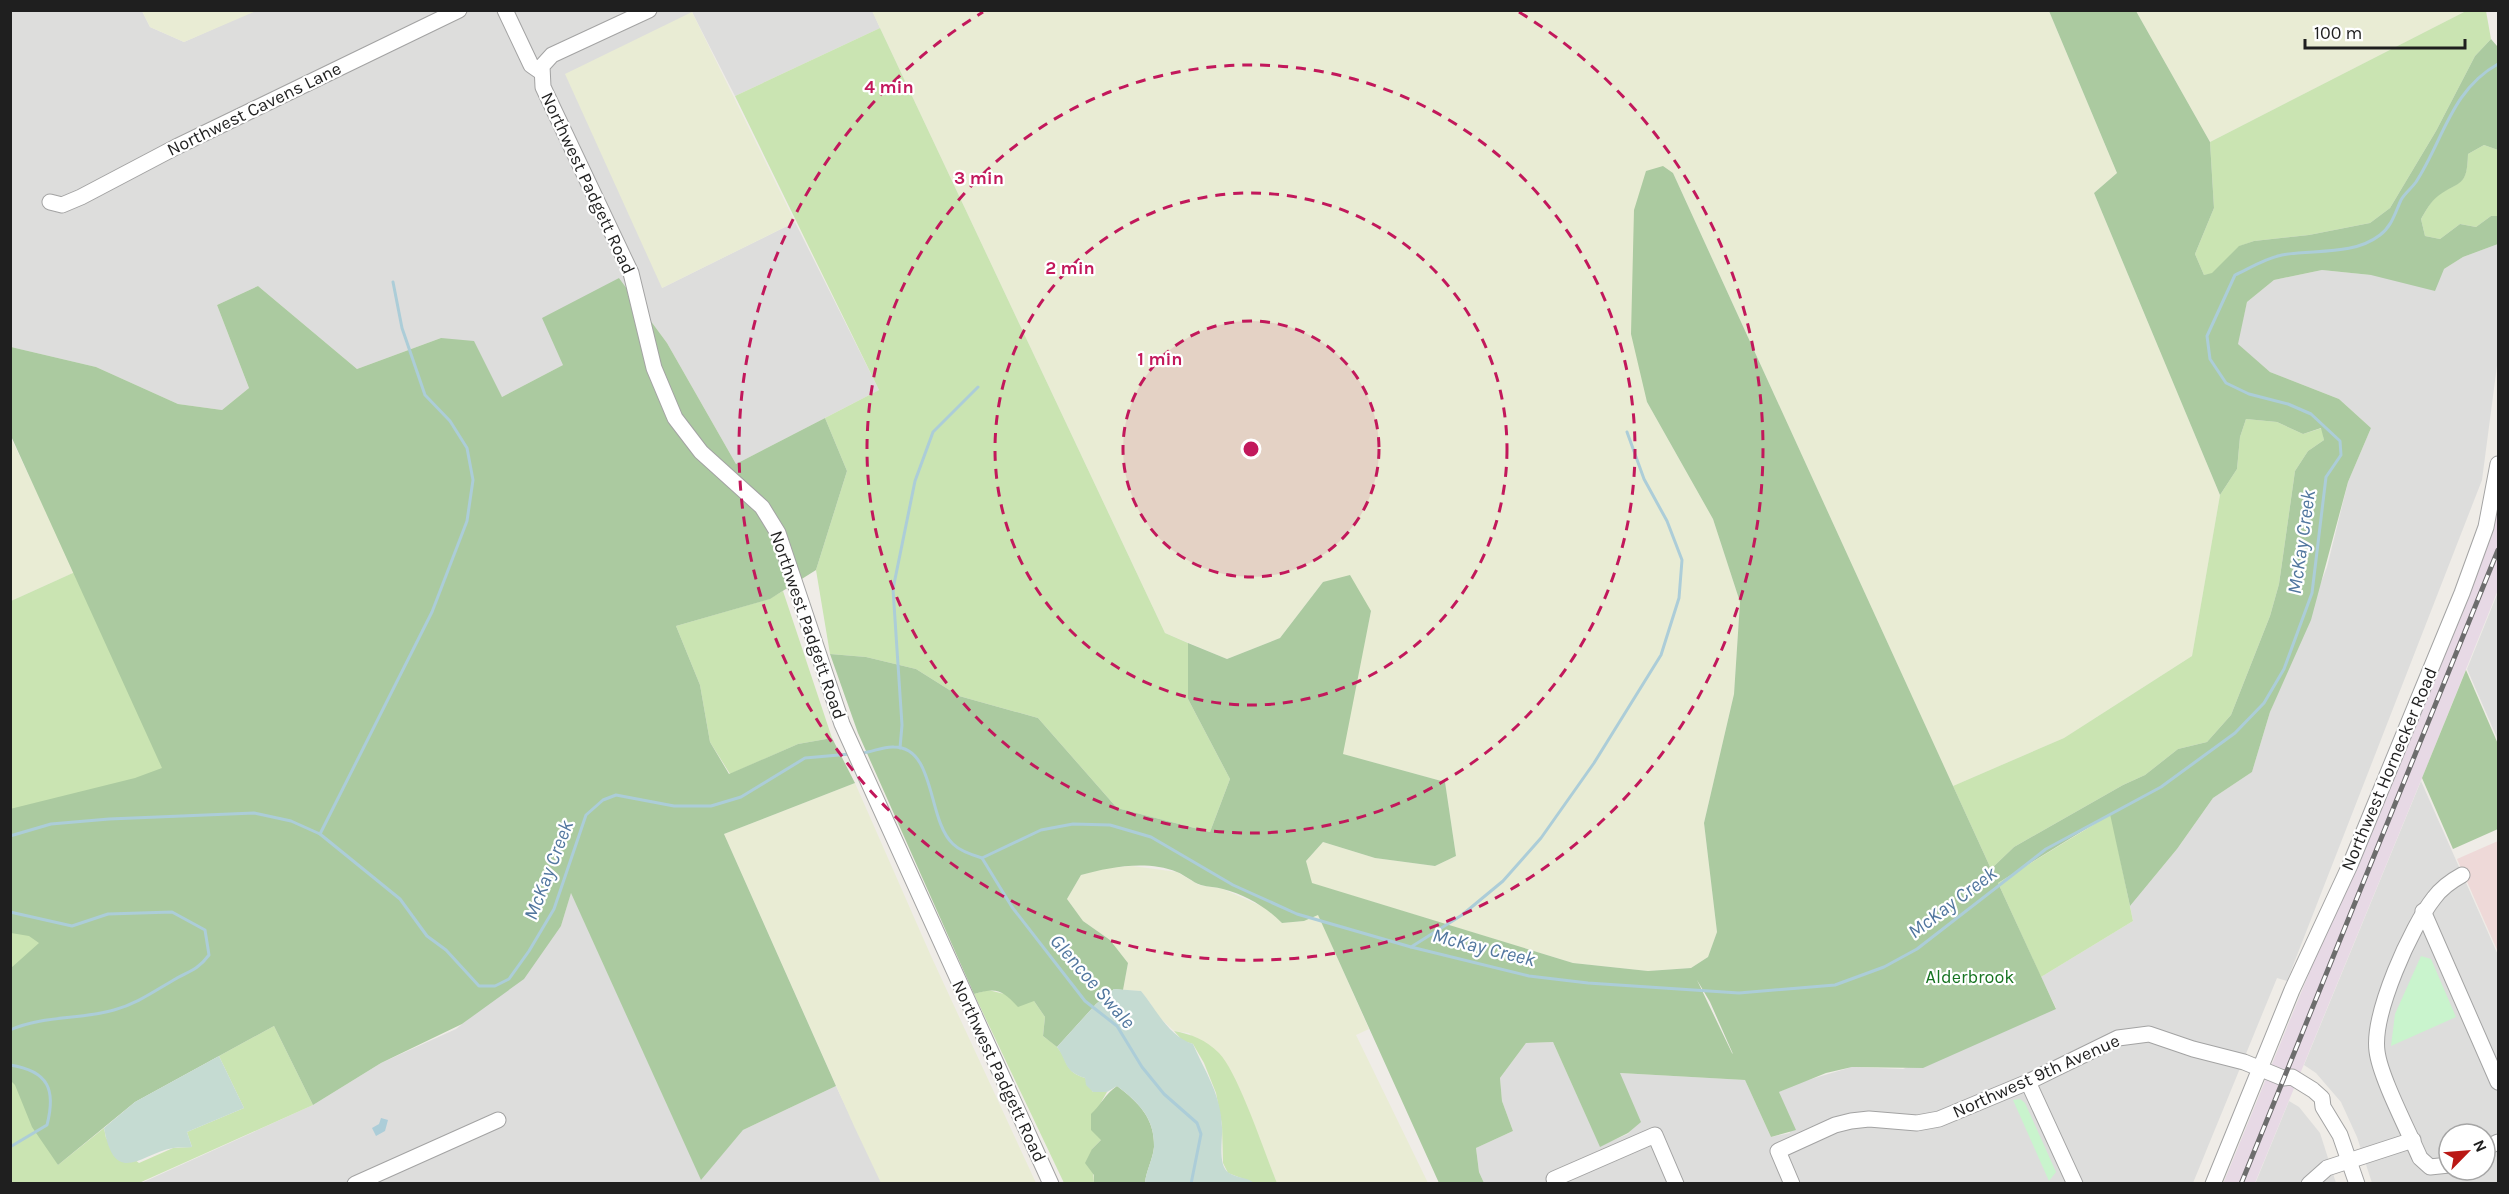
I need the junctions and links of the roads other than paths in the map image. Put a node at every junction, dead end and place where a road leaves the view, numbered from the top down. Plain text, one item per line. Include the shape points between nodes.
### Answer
1 (459, 10) edge
2 (505, 10) edge
3 (649, 10) edge
4 (541, 72) junction
5 (50, 202) dead end
6 (2499, 464) edge
7 (2462, 875) dead end
8 (2423, 911) junction
9 (2260, 1068) junction
10 (2028, 1082) junction
11 (2499, 1082) edge
12 (498, 1120) dead end
13 (2413, 1140) junction
14 (2350, 1159) junction
15 (2437, 1166) edge
16 (1555, 1181) edge
17 (2074, 1183) edge
18 (355, 1184) edge
19 (1051, 1184) edge
20 (1676, 1184) edge
21 (1792, 1184) edge
22 (2213, 1184) edge
23 (2309, 1184) edge
24 (2357, 1184) edge

1 - 5 street, Northwest Cavens Lane via 81,197 62,205
2 - 4 street via 531,65
3 - 4 street, Northwest Padgett Road via 552,55
4 - 19 street, Northwest Padgett Road via 548,101 631,273 652,360 668,405 689,440 750,496 772,522 842,724
6 - 9 street, Northwest Hornecker Road via 2488,520 2462,593 2350,865
7 - 8 street via 2443,887
8 - 11 street
8 - 13 street via 2378,1019 2377,1048 2384,1073
9 - 10 street, Northwest 9th Avenue via 2164,1037 2132,1034
9 - 14 street, Northwest 9th Avenue via 2283,1078 2292,1077 2322,1098
9 - 22 street, Northwest Hornecker Road
10 - 17 street
10 - 21 street, Northwest 9th Avenue via 1939,1119 1917,1123 1869,1119 1836,1125 1778,1151
12 - 18 street
13 - 14 street
13 - 15 street via 2420,1158 2430,1167
14 - 23 street via 2327,1168
14 - 24 street, Northwest 9th Avenue
16 - 20 street via 1655,1135

